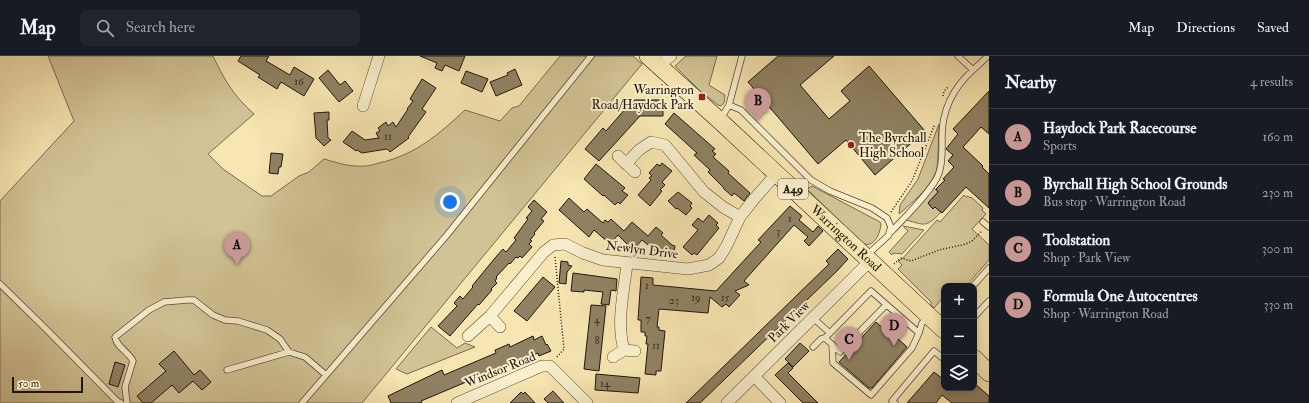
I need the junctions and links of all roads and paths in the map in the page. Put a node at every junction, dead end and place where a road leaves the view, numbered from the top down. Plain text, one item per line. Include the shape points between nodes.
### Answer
1 (379, 56) edge
2 (591, 56) edge
3 (742, 56) edge
4 (958, 56) edge
5 (988, 56) edge
6 (659, 59) edge
7 (973, 70) junction
8 (949, 85) dead end
9 (942, 100) dead end
10 (730, 105) junction
11 (363, 106) dead end
12 (937, 118) dead end
13 (720, 121) junction
14 (618, 156) dead end
15 (626, 164) junction
16 (635, 172) dead end
17 (777, 174) junction
18 (740, 217) junction
19 (887, 218) junction
20 (986, 225) edge
21 (888, 236) junction
22 (554, 245) junction
23 (868, 259) junction
24 (627, 264) junction
25 (989, 268) edge
26 (884, 274) junction
27 (976, 283) edge
28 (0, 284) edge
29 (989, 301) edge
30 (886, 305) junction
31 (977, 314) edge
32 (490, 316) junction
33 (930, 316) junction
34 (813, 318) junction
35 (500, 326) dead end
36 (941, 327) edge
37 (830, 333) junction
38 (919, 333) junction
39 (468, 336) dead end
40 (825, 338) junction
41 (832, 344) junction
42 (813, 347) dead end
43 (288, 352) junction
44 (941, 356) edge
45 (613, 357) dead end
46 (977, 361) edge
47 (550, 366) junction
48 (227, 370) dead end
49 (989, 373) edge
50 (326, 375) junction
51 (754, 376) junction
52 (121, 403) edge
53 (127, 403) edge
54 (302, 403) edge
55 (457, 403) edge
56 (587, 403) edge
57 (727, 403) edge
58 (780, 403) edge
59 (895, 403) edge

1 - 11 street
2 - 50 lane via 447,234
3 - 10 lane
4 - 7 lane
5 - 7 lane
6 - 13 main road, Warrington Road / A49
7 - 21 lane via 965,77 949,101 944,117 939,174 922,198
8 - 9 path
10 - 13 lane
10 - 19 lane via 751,119 811,180 830,191 872,208
12 - 19 path via 912,181
13 - 17 main road, Warrington Road / A49
14 - 15 street
15 - 16 street
15 - 18 street via 639,150 652,142 666,144 704,192
17 - 18 street, Newlyn Drive
17 - 23 main road, Warrington Road / A49
18 - 24 street, Newlyn Drive via 719,258 709,265 688,269
19 - 21 lane via 891,227
20 - 26 path via 966,244 939,250 911,261 901,258
21 - 23 lane
22 - 24 street, Newlyn Drive via 565,244 603,260
22 - 32 street via 544,252
22 - 47 path via 564,349
23 - 26 main road, Warrington Road / A49
23 - 34 street, Park View
24 - 45 street via 621,337 629,350
25 - 27 lane
26 - 33 main road, Warrington Road / A49
28 - 52 lane
29 - 31 lane
30 - 37 lane via 871,291
30 - 38 lane
30 - 41 lane via 840,352
32 - 35 street
32 - 39 street
33 - 36 main road, Warrington Road / A49
33 - 38 lane via 922,323
34 - 37 lane
34 - 51 street, Park View
37 - 40 lane
38 - 41 lane via 912,348 871,395 833,363
40 - 41 lane
40 - 42 lane
43 - 48 lane
43 - 50 lane via 305,357
43 - 53 lane via 280,339 267,330 238,321 225,320 213,315 194,300 164,302 149,310 114,337 117,345 133,361 125,387
44 - 59 lane via 934,350 892,401
46 - 49 main road
47 - 55 street, Windsor Road via 542,366
47 - 56 street, Windsor Road
50 - 54 lane
51 - 57 street, Park View
51 - 58 street

